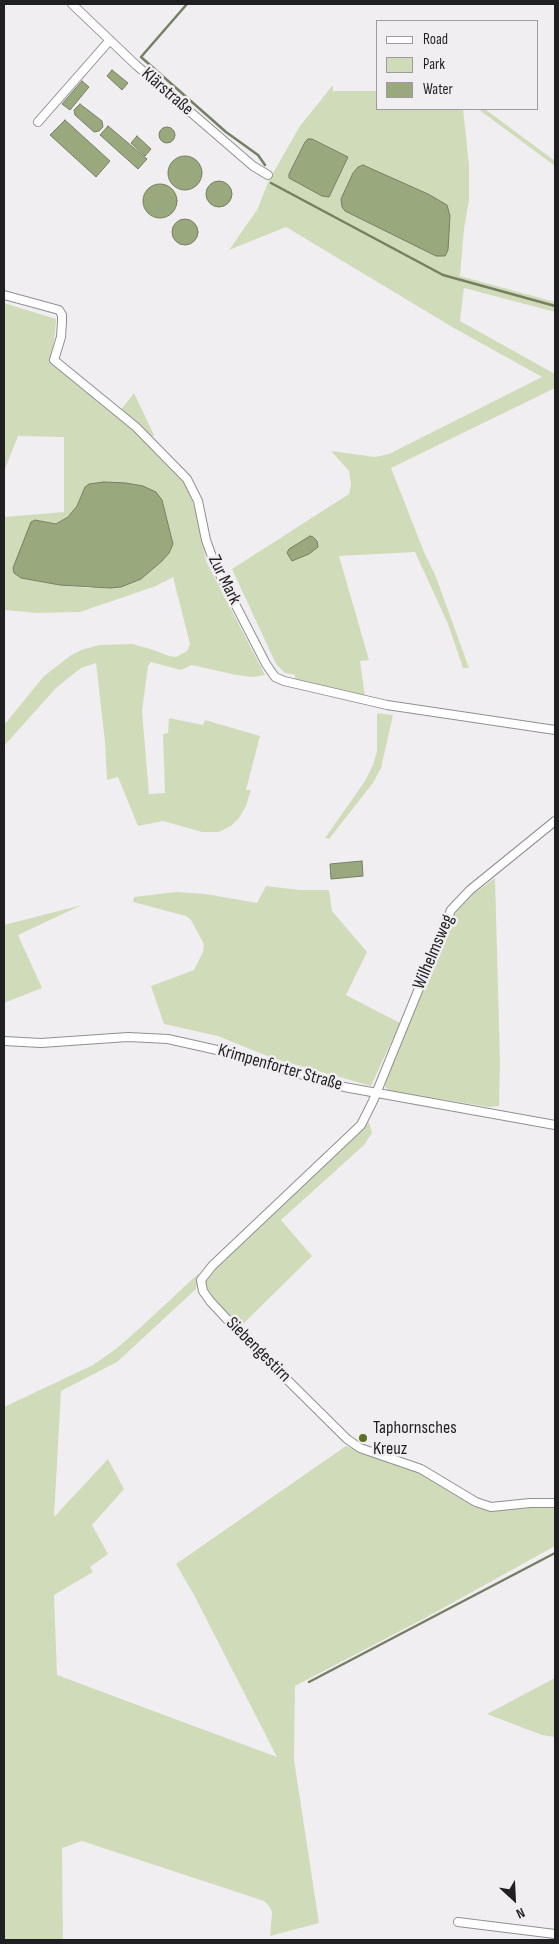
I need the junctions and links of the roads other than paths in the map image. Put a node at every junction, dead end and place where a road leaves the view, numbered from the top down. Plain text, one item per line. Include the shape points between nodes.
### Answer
1 (72, 4) edge
2 (110, 40) junction
3 (38, 122) dead end
4 (268, 174) dead end
5 (4, 295) edge
6 (555, 730) edge
7 (555, 821) edge
8 (4, 1041) edge
9 (376, 1094) junction
10 (555, 1125) edge
11 (555, 1503) edge
12 (458, 1922) dead end
13 (555, 1934) edge

1 - 2 street, Klärstraße
2 - 3 street
2 - 4 street, Klärstraße via 253,166
5 - 6 street, Zur Mark via 59,310 62,315 61,338 54,360 136,427 187,479 198,501 215,565 275,677 284,682 387,705
7 - 9 street, Wilhelmsweg via 470,890 451,910
8 - 9 street, Krimpenforter Straße via 168,1039
9 - 10 street, Krimpenforter Straße
9 - 11 street, Siebengestirn via 361,1125 207,1272 202,1280 203,1292 237,1330 347,1439 360,1448 420,1469 476,1502 491,1507
12 - 13 street

